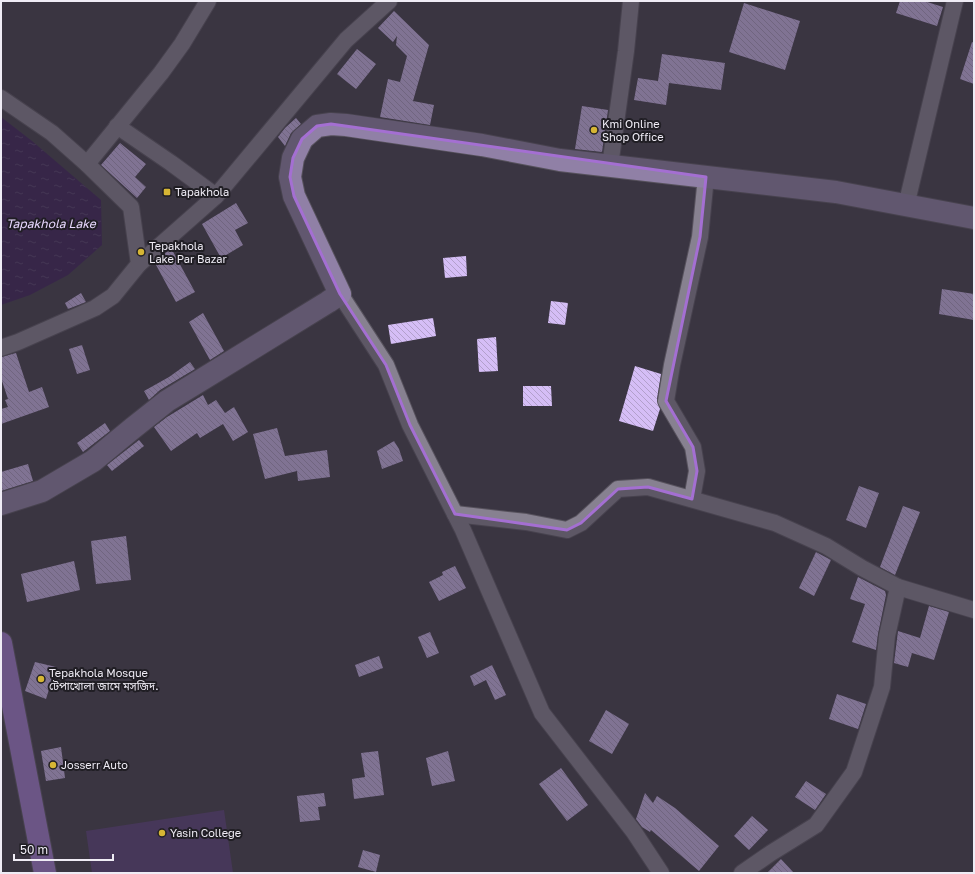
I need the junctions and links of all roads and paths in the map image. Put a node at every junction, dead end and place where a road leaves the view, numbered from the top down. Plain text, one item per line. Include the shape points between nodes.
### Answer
1 (208, 1) edge
2 (388, 1) edge
3 (632, 1) edge
4 (955, 1) edge
5 (1, 98) edge
6 (117, 126) junction
7 (87, 164) junction
8 (610, 166) junction
9 (706, 177) junction
10 (216, 196) junction
11 (906, 206) junction
12 (974, 218) edge
13 (138, 264) junction
14 (340, 294) junction
15 (1, 348) edge
16 (692, 499) junction
17 (1, 504) edge
18 (455, 514) junction
19 (898, 587) junction
20 (974, 610) edge
21 (1, 643) edge
22 (7, 717) edge
23 (29, 873) edge
24 (45, 873) edge
25 (661, 873) edge
26 (742, 873) edge

1 - 6 street via 182,44
2 - 10 street via 346,40
3 - 8 street
4 - 11 street
5 - 7 street via 52,133
6 - 7 street
6 - 10 street
7 - 13 street via 131,207
8 - 9 main road
8 - 14 main road via 560,160 482,144 346,125 317,126 302,139 293,158 290,177 294,196
9 - 11 main road via 836,192
9 - 16 street via 700,237 666,401 693,447 697,471
10 - 13 street
11 - 12 main road
13 - 15 street via 113,296 95,308
14 - 17 main road via 167,401 93,462 42,491
14 - 18 street via 386,365 410,425
16 - 18 street via 648,487 618,490 581,523 567,530 526,522
16 - 19 street via 775,522 826,546
18 - 25 street via 542,713 634,832
19 - 20 street
19 - 26 street via 888,636 882,687 854,772 816,825
21 - 22 highway
22 - 23 highway
22 - 24 highway

